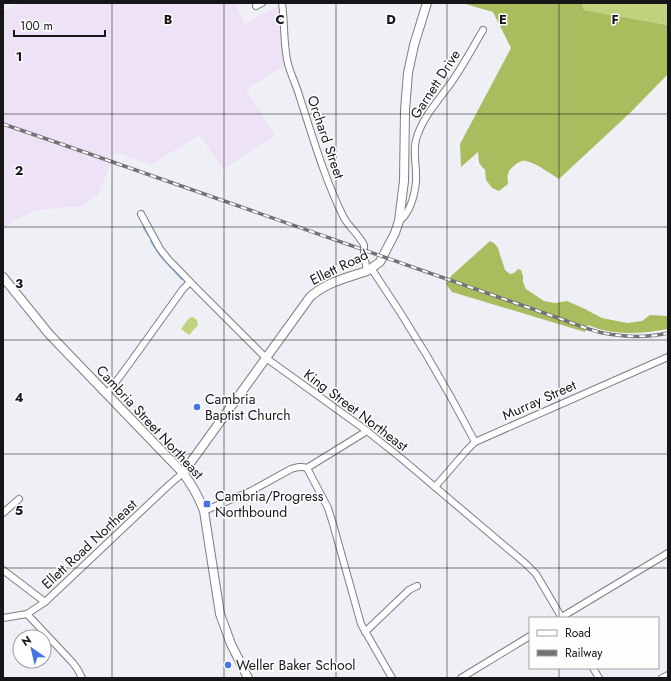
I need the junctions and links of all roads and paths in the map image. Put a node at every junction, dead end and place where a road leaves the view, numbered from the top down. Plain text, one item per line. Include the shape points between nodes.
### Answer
1 (262, 3) edge
2 (282, 3) edge
3 (427, 3) edge
4 (256, 6) dead end
5 (483, 30) dead end
6 (141, 214) dead end
7 (399, 222) junction
8 (369, 269) junction
9 (3, 277) edge
10 (190, 282) junction
11 (668, 357) edge
12 (266, 358) junction
13 (107, 394) junction
14 (367, 431) junction
15 (475, 442) junction
16 (307, 468) junction
17 (183, 474) junction
18 (435, 487) junction
19 (19, 499) dead end
20 (204, 511) junction
21 (3, 512) edge
22 (668, 554) edge
23 (3, 570) edge
24 (417, 586) dead end
25 (45, 602) junction
26 (27, 614) junction
27 (560, 617) edge
28 (563, 617) edge
29 (3, 618) edge
30 (365, 632) junction
31 (529, 637) edge
32 (594, 669) edge
33 (668, 675) edge
34 (82, 678) edge
35 (248, 678) edge
36 (392, 678) edge
37 (461, 678) edge
38 (599, 678) edge
39 (662, 678) edge

1 - 4 street
2 - 8 street, Orchard Street via 288,64 337,201 346,220 364,245 364,255
3 - 7 street, Ellett Road via 408,73 404,181
5 - 7 street, Garnett Drive via 420,130 414,150 417,175 412,201 407,213
6 - 10 street, King Street Northeast via 160,249
7 - 8 street, Ellett Road via 380,262
8 - 12 street, Ellett Road via 318,289
8 - 15 street, Orchard Street via 394,302 426,354
9 - 13 street, Cambria Street Northeast via 41,324
10 - 12 street, King Street Northeast
10 - 13 street
11 - 15 street, Murray Street
12 - 14 street, King Street Northeast
12 - 17 street, Ellett Road
13 - 17 street, Cambria Street Northeast
14 - 16 street
14 - 18 street, King Street Northeast
15 - 18 street, Murray Street
16 - 20 street via 291,469 251,491
16 - 30 street via 328,508 357,614
17 - 20 street, Cambria Street Northeast via 196,492
17 - 25 street, Ellett Road Northeast
18 - 27 street, King Street Northeast via 536,574
19 - 21 street
20 - 35 street, Cambria Street Northeast via 220,614
22 - 28 street
23 - 25 street
24 - 30 street via 409,590
25 - 26 street, Ellett Road Northeast
26 - 29 street, Ellett Road Northeast
26 - 34 street via 73,663
30 - 36 street
31 - 37 street
32 - 38 street
33 - 39 street

